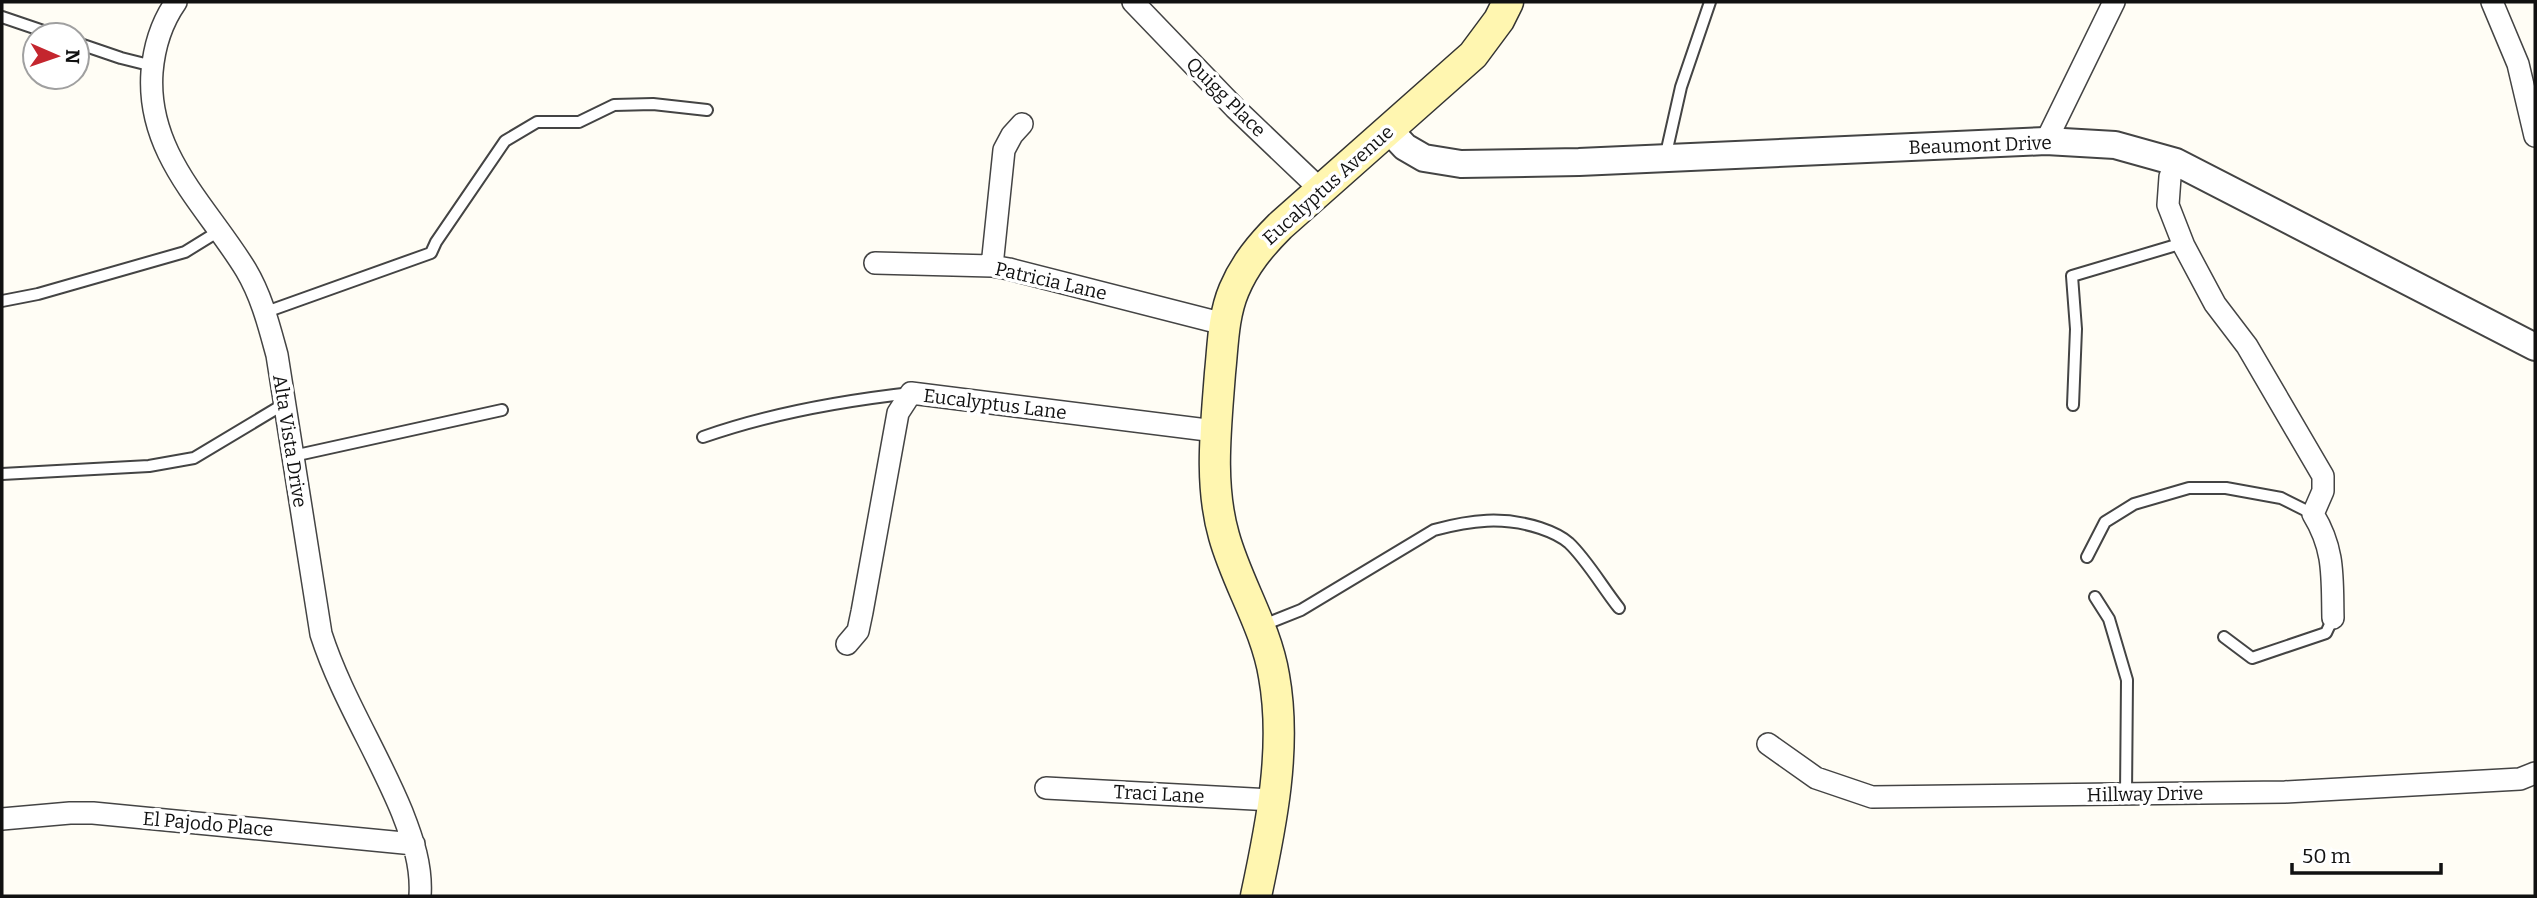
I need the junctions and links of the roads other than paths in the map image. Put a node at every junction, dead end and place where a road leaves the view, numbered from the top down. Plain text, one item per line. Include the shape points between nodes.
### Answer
1 (176, 2) edge
2 (1133, 2) edge
3 (1508, 2) edge
4 (1710, 2) edge
5 (2114, 2) edge
6 (2492, 2) edge
7 (2, 16) edge
8 (21, 23) edge
9 (91, 48) edge
10 (153, 65) junction
11 (706, 110) dead end
12 (1022, 124) dead end
13 (1388, 130) junction
14 (2535, 136) edge
15 (2046, 141) junction
16 (1665, 158) junction
17 (2176, 162) junction
18 (1322, 191) junction
19 (219, 231) junction
20 (2183, 243) junction
21 (875, 263) dead end
22 (992, 266) junction
23 (2, 301) edge
24 (265, 312) junction
25 (1224, 324) junction
26 (2535, 346) edge
27 (911, 393) junction
28 (284, 404) junction
29 (2073, 405) dead end
30 (502, 410) dead end
31 (1215, 431) junction
32 (703, 437) dead end
33 (293, 456) junction
34 (2, 474) edge
35 (2313, 514) junction
36 (2087, 557) dead end
37 (2095, 597) dead end
38 (1619, 608) dead end
39 (2333, 618) joint
40 (1258, 627) junction
41 (2224, 636) dead end
42 (847, 644) dead end
43 (1768, 744) dead end
44 (2535, 774) edge
45 (1046, 788) dead end
46 (2126, 795) junction
47 (1273, 800) junction
48 (2, 819) edge
49 (414, 844) junction
50 (420, 896) edge
51 (1256, 896) edge

1 - 10 street, Alta Vista Drive via 162,30
2 - 18 street, Quigg Place
3 - 13 main road, Eucalyptus Avenue via 1473,55
4 - 16 lane via 1681,87
5 - 15 street
6 - 14 street via 2518,64
7 - 8 lane
9 - 10 lane
10 - 19 street, Alta Vista Drive via 151,87 158,131 180,177
11 - 24 lane via 614,104 579,122 537,122 505,141 431,253
12 - 22 street via 1004,150
13 - 16 street, Beaumont Drive via 1424,158 1461,164
13 - 18 main road, Eucalyptus Avenue
15 - 16 street, Beaumont Drive
15 - 17 street, Beaumont Drive via 2115,145
17 - 20 street via 2168,205
17 - 26 street, Beaumont Drive
18 - 25 main road, Eucalyptus Avenue via 1259,247 1233,291
19 - 23 lane via 185,251
19 - 24 street, Alta Vista Drive via 247,272
20 - 29 lane via 2072,276 2076,329
20 - 35 street via 2215,304 2247,346 2322,476 2323,491
21 - 22 street, Patricia Lane
22 - 25 street, Patricia Lane
24 - 28 street, Alta Vista Drive
25 - 31 main road, Eucalyptus Avenue
27 - 31 street, Eucalyptus Lane
27 - 32 lane via 808,408
27 - 42 street, Eucalyptus Lane via 898,413 858,631
28 - 33 street, Alta Vista Drive
28 - 34 lane via 194,458 149,466
30 - 33 lane
31 - 40 main road, Eucalyptus Avenue via 1220,520
33 - 49 street, Alta Vista Drive via 321,634
35 - 36 lane via 2281,498 2226,488 2189,488 2134,504 2105,522
35 - 39 street via 2326,536 2330,555
37 - 46 lane via 2109,619 2127,680
38 - 40 lane via 1568,542 1530,525 1499,519 1434,530 1301,610
39 - 41 lane via 2326,633 2252,658
40 - 47 main road, Eucalyptus Avenue via 1274,674 1278,706
43 - 46 street, Hillway Drive via 1816,778 1872,797
44 - 46 street, Hillway Drive via 2520,779 2313,790
45 - 47 street, Traci Lane
47 - 51 main road, Eucalyptus Avenue
48 - 49 street, El Pajodo Place via 93,813
49 - 50 street, Alta Vista Drive

